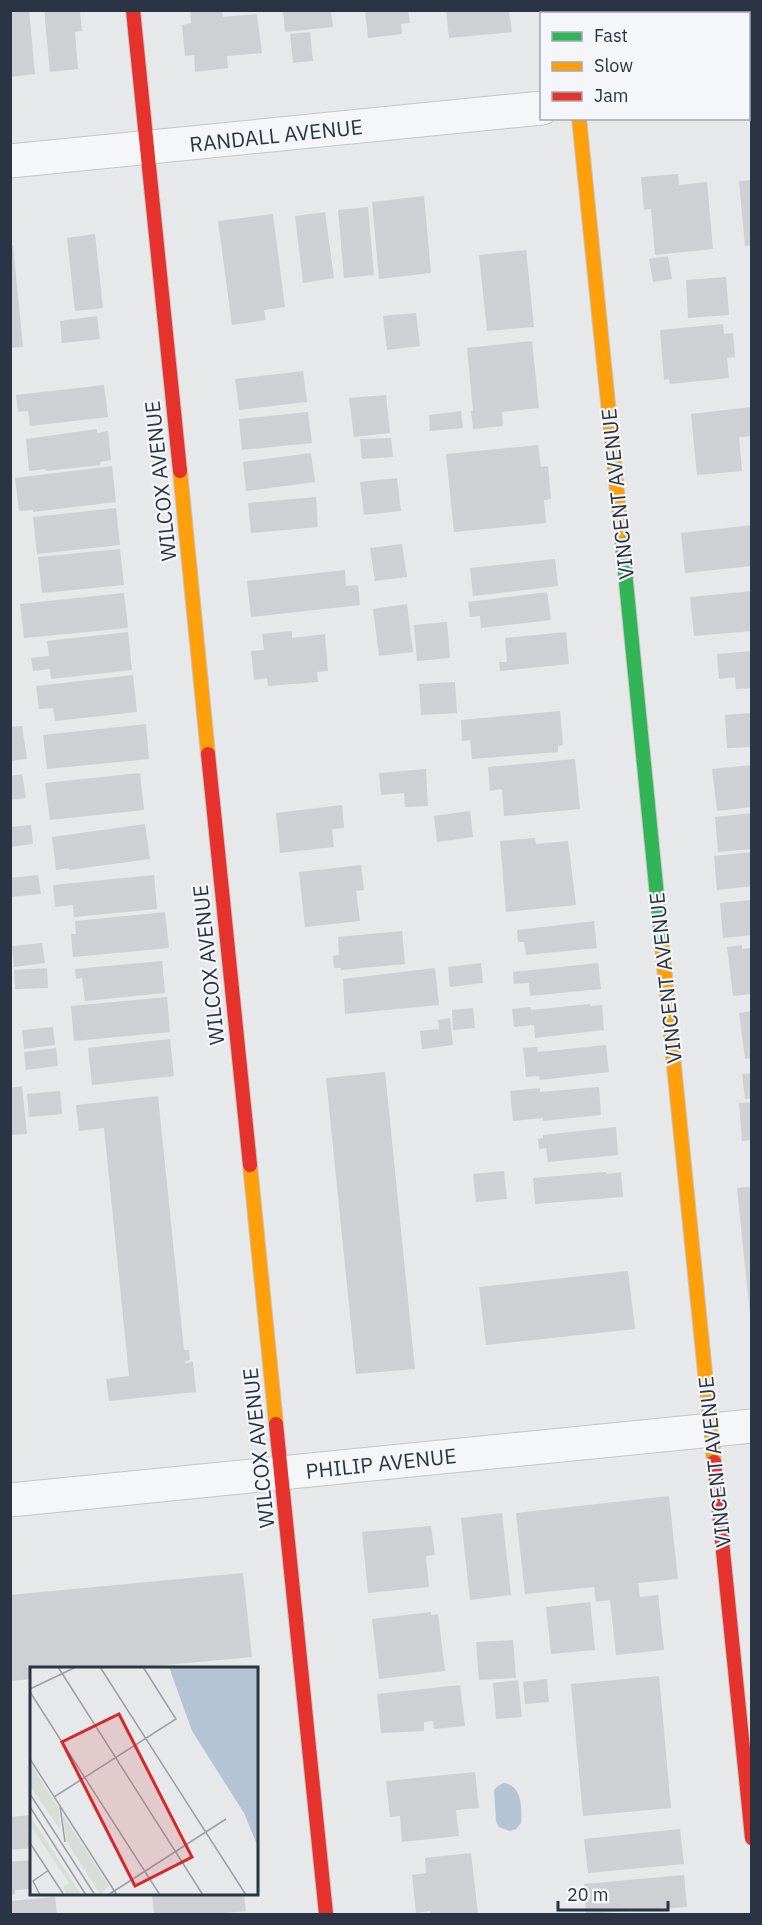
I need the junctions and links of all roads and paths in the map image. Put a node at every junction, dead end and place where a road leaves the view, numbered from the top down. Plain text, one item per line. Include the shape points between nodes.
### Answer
1 (133, 10) edge
2 (540, 108) edge
3 (579, 120) edge
4 (147, 148) junction
5 (10, 161) edge
6 (752, 1426) edge
7 (711, 1430) junction
8 (281, 1473) junction
9 (10, 1500) edge
10 (752, 1838) edge
11 (326, 1914) edge

1 - 4 street, WILCOX AVENUE
2 - 4 street, RANDALL AVENUE
3 - 7 street, VINCENT AVENUE
4 - 5 street, RANDALL AVENUE
4 - 8 street, WILCOX AVENUE
6 - 7 street, PHILIP AVENUE
7 - 8 street, PHILIP AVENUE
7 - 10 street, VINCENT AVENUE
8 - 9 street, PHILIP AVENUE
8 - 11 street, WILCOX AVENUE

